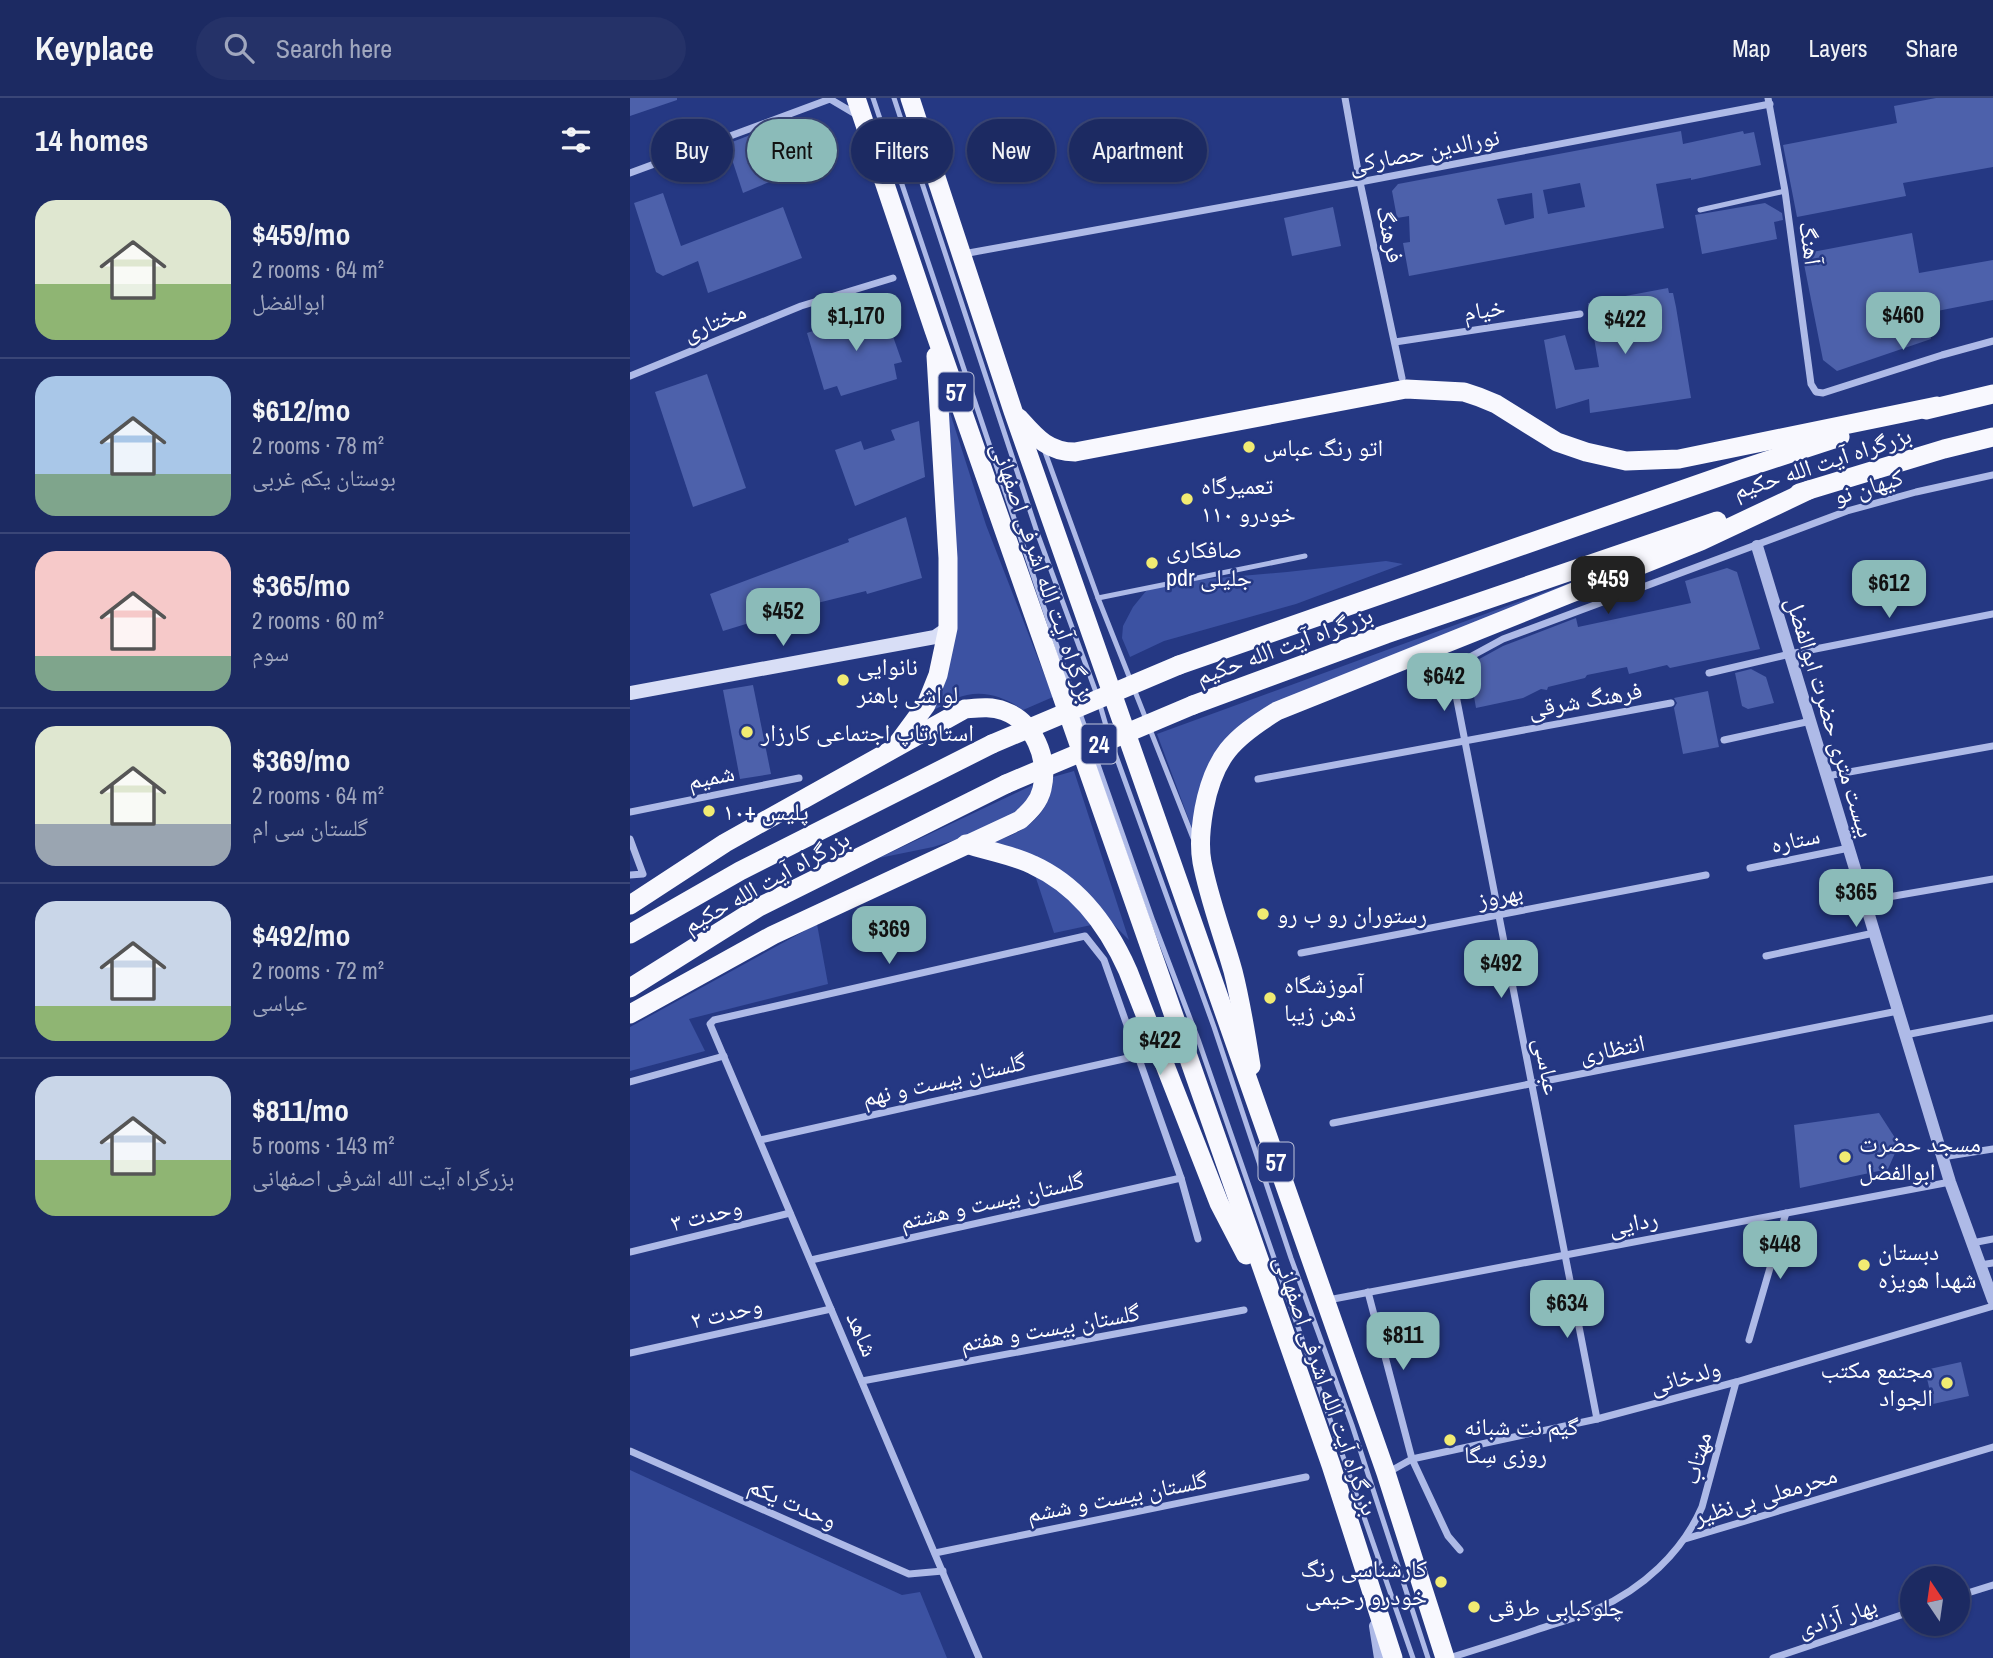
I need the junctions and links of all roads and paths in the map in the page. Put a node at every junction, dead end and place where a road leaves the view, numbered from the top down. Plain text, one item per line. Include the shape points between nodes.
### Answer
1 (856, 98) edge
2 (873, 98) edge
3 (894, 98) edge
4 (910, 98) edge
5 (1346, 98) edge
6 (1769, 101) edge
7 (863, 118) junction
8 (630, 173) edge
9 (1360, 182) junction
10 (1784, 191) junction
11 (1700, 210) dead end
12 (962, 254) junction
13 (893, 278) dead end
14 (1580, 314) dead end
15 (934, 330) junction
16 (1993, 341) edge
17 (1395, 342) junction
18 (630, 376) edge
19 (1402, 378) dead end
20 (1993, 394) edge
21 (1937, 406) junction
22 (1013, 411) junction
23 (1993, 437) edge
24 (1042, 442) junction
25 (1993, 475) edge
26 (1809, 489) junction
27 (1758, 546) junction
28 (1305, 556) dead end
29 (1098, 598) junction
30 (1993, 614) edge
31 (947, 628) junction
32 (1790, 654) junction
33 (1709, 673) dead end
34 (1453, 680) joint
35 (630, 693) edge
36 (1671, 703) dead end
37 (1811, 721) junction
38 (1465, 740) junction
39 (1724, 740) dead end
40 (1993, 746) edge
41 (893, 750) junction
42 (1827, 776) junction
43 (799, 778) dead end
44 (1258, 779) dead end
45 (630, 812) edge
46 (630, 839) edge
47 (966, 844) junction
48 (1849, 848) junction
49 (1202, 860) junction
50 (1750, 868) dead end
51 (630, 875) edge
52 (1706, 875) dead end
53 (1993, 879) edge
54 (1865, 901) junction
55 (630, 905) edge
56 (1499, 915) junction
57 (1874, 933) junction
58 (630, 934) edge
59 (1301, 953) dead end
60 (1766, 956) dead end
61 (630, 988) edge
62 (1898, 1012) junction
63 (630, 1014) edge
64 (1993, 1018) edge
65 (1905, 1035) junction
66 (724, 1056) junction
67 (1137, 1056) junction
68 (630, 1082) edge
69 (1532, 1084) junction
70 (1257, 1108) junction
71 (1333, 1123) dead end
72 (760, 1140) junction
73 (1993, 1149) edge
74 (1942, 1157) junction
75 (1181, 1178) junction
76 (1950, 1182) junction
77 (790, 1213) junction
78 (1786, 1213) junction
79 (1198, 1239) dead end
80 (1993, 1239) edge
81 (1972, 1243) junction
82 (630, 1252) edge
83 (1565, 1255) junction
84 (810, 1260) junction
85 (1987, 1264) edge
86 (1368, 1292) junction
87 (1993, 1300) edge
88 (1324, 1301) junction
89 (1993, 1306) edge
90 (831, 1309) junction
91 (1244, 1310) dead end
92 (1277, 1315) junction
93 (1748, 1340) dead end
94 (630, 1353) edge
95 (862, 1381) junction
96 (1736, 1382) junction
97 (1597, 1419) junction
98 (1993, 1447) edge
99 (630, 1451) edge
100 (1412, 1458) junction
101 (1386, 1473) junction
102 (1306, 1478) dead end
103 (1684, 1540) junction
104 (1460, 1550) dead end
105 (934, 1553) junction
106 (943, 1571) junction
107 (1369, 1584) junction
108 (1993, 1584) edge
109 (1970, 1592) edge
110 (1900, 1615) edge
111 (1474, 1655) edge
112 (979, 1658) edge
113 (1380, 1658) edge
114 (1393, 1658) edge
115 (1413, 1658) edge
116 (1428, 1658) edge
117 (1447, 1658) edge
118 (1773, 1658) edge

1 - 7 highway, بزرگراه آیت الله اشرفی اصفهانی / 57
2 - 115 lane via 1069,682
3 - 116 lane via 1038,535 1214,1027
4 - 12 highway, بزرگراه آیت الله اشرفی اصفهانی / 57
5 - 9 street, فرهنگ
6 - 9 street, نورالدین حصارکی
6 - 10 street, آهنگ
7 - 8 street via 830,99
7 - 15 highway, بزرگراه آیت الله اشرفی اصفهانی / 57
9 - 12 street, نورالدین حصارکی
9 - 17 street, فرهنگ
10 - 11 lane
10 - 16 street, آهنگ via 1811,384 1816,392
12 - 22 highway, بزرگراه آیت الله اشرفی اصفهانی / 57
13 - 18 street, مختاری via 801,306
14 - 17 street, خیام
15 - 31 highway via 950,598
15 - 92 highway, بزرگراه آیت الله اشرفی اصفهانی / 57
17 - 19 street, فرهنگ
20 - 21 highway, بزرگراه آیت الله حکیم / 24
21 - 24 highway via 1679,459 1626,461 1586,453 1557,442 1472,394 1406,389 1075,452 1061,452
21 - 58 highway, بزرگراه آیت الله حکیم / 24, bridge via 1179,664 992,744 740,871
22 - 24 highway
22 - 70 highway, بزرگراه آیت الله اشرفی اصفهانی / 57
23 - 26 highway, بزرگراه آیت الله حکیم / 24
24 - 29 lane
25 - 27 street, کیهان نو via 1847,511
26 - 49 highway via 1701,541 1277,711 1231,744 1218,764 1201,822
26 - 61 highway, بزرگراه آیت الله حکیم / 24, bridge via 1386,634 1193,705 1006,784 759,907
27 - 32 street, بیست متری حضرت ابوالفضل
27 - 34 street, کیهان نو via 1503,639 1468,658
28 - 29 lane
29 - 49 lane
30 - 32 street
31 - 35 main road via 935,637
31 - 41 highway via 938,675 926,705
32 - 33 street
32 - 37 street, بیست متری حضرت ابوالفضل
34 - 38 street, عباسی
36 - 38 street, فرهنگ شرقی
37 - 39 street
37 - 42 street, بیست متری حضرت ابوالفضل
38 - 44 street, فرهنگ شرقی
38 - 56 street, عباسی
40 - 42 street
41 - 47 highway via 965,709 983,707 1019,720 1034,737 1044,761 1042,790 1033,808 999,832
41 - 55 highway via 725,843
42 - 48 street, بیست متری حضرت ابوالفضل
43 - 45 street, شمیم
46 - 51 street via 643,874
47 - 63 highway via 774,935
47 - 92 highway via 1031,864 1057,878 1111,934 1219,1203
48 - 50 street, ستاره
48 - 54 street, بیست متری حضرت ابوالفضل
49 - 70 highway via 1244,1018
52 - 56 street, بهروز
53 - 54 street
54 - 57 street, بیست متری حضرت ابوالفضل
56 - 59 street, بهروز
56 - 69 street, عباسی
57 - 60 street
57 - 62 street, بیست متری حضرت ابوالفضل
62 - 65 street, بیست متری حضرت ابوالفضل
62 - 69 street, انتظاری
64 - 65 street
65 - 74 street, بیست متری حضرت ابوالفضل
66 - 67 street, شاهد via 710,1024 714,1020 1085,936 1104,960
66 - 68 street
66 - 72 street, شاهد
67 - 72 street, گلستان بیست و نهم
67 - 75 street
69 - 71 street, انتظاری
69 - 83 street, عباسی
70 - 88 highway, بزرگراه آیت الله اشرفی اصفهانی / 57
72 - 77 street, شاهد
73 - 74 street
74 - 76 street, بیست متری حضرت ابوالفضل
75 - 79 street
75 - 84 street, گلستان بیست و هشتم
76 - 78 street, ردایی
76 - 81 street, بیست متری حضرت ابوالفضل
77 - 82 street, وحدت ۳
77 - 84 street, شاهد
78 - 83 street, ردایی
78 - 93 street
80 - 81 street
81 - 85 street, بیست متری حضرت ابوالفضل
83 - 86 street, ردایی
83 - 97 street, عباسی
84 - 90 street, شاهد
85 - 87 street, بیست متری حضرت ابوالفضل
86 - 88 street, ردایی
86 - 100 street
88 - 101 highway, بزرگراه آیت الله اشرفی اصفهانی / 57
89 - 96 street, ولدخانی
90 - 94 street, وحدت ۲
90 - 95 street, شاهد
91 - 95 street, گلستان بیست و هفتم
92 - 107 highway, بزرگراه آیت الله اشرفی اصفهانی / 57
95 - 105 street, شاهد
96 - 97 street, ولدخانی
96 - 103 street, مهتاب via 1708,1490
97 - 100 street, ولدخانی
98 - 103 street, محرمعلی بی‌نظیر
99 - 106 street, وحدت یکم via 909,1574
100 - 101 street, ولدخانی
100 - 104 street via 1448,1536
101 - 117 highway, بزرگراه آیت الله اشرفی اصفهانی / 57
102 - 105 street, گلستان بیست و ششم
103 - 111 street, محرمعلی بی‌نظیر via 1660,1566 1616,1599
105 - 106 street, شاهد
106 - 112 street, شاهد
107 - 113 street
107 - 114 highway, بزرگراه آیت الله اشرفی اصفهانی / 57
108 - 109 street
110 - 118 street, بهار آزادی
111 - 117 street, محرمعلی بی‌نظیر

